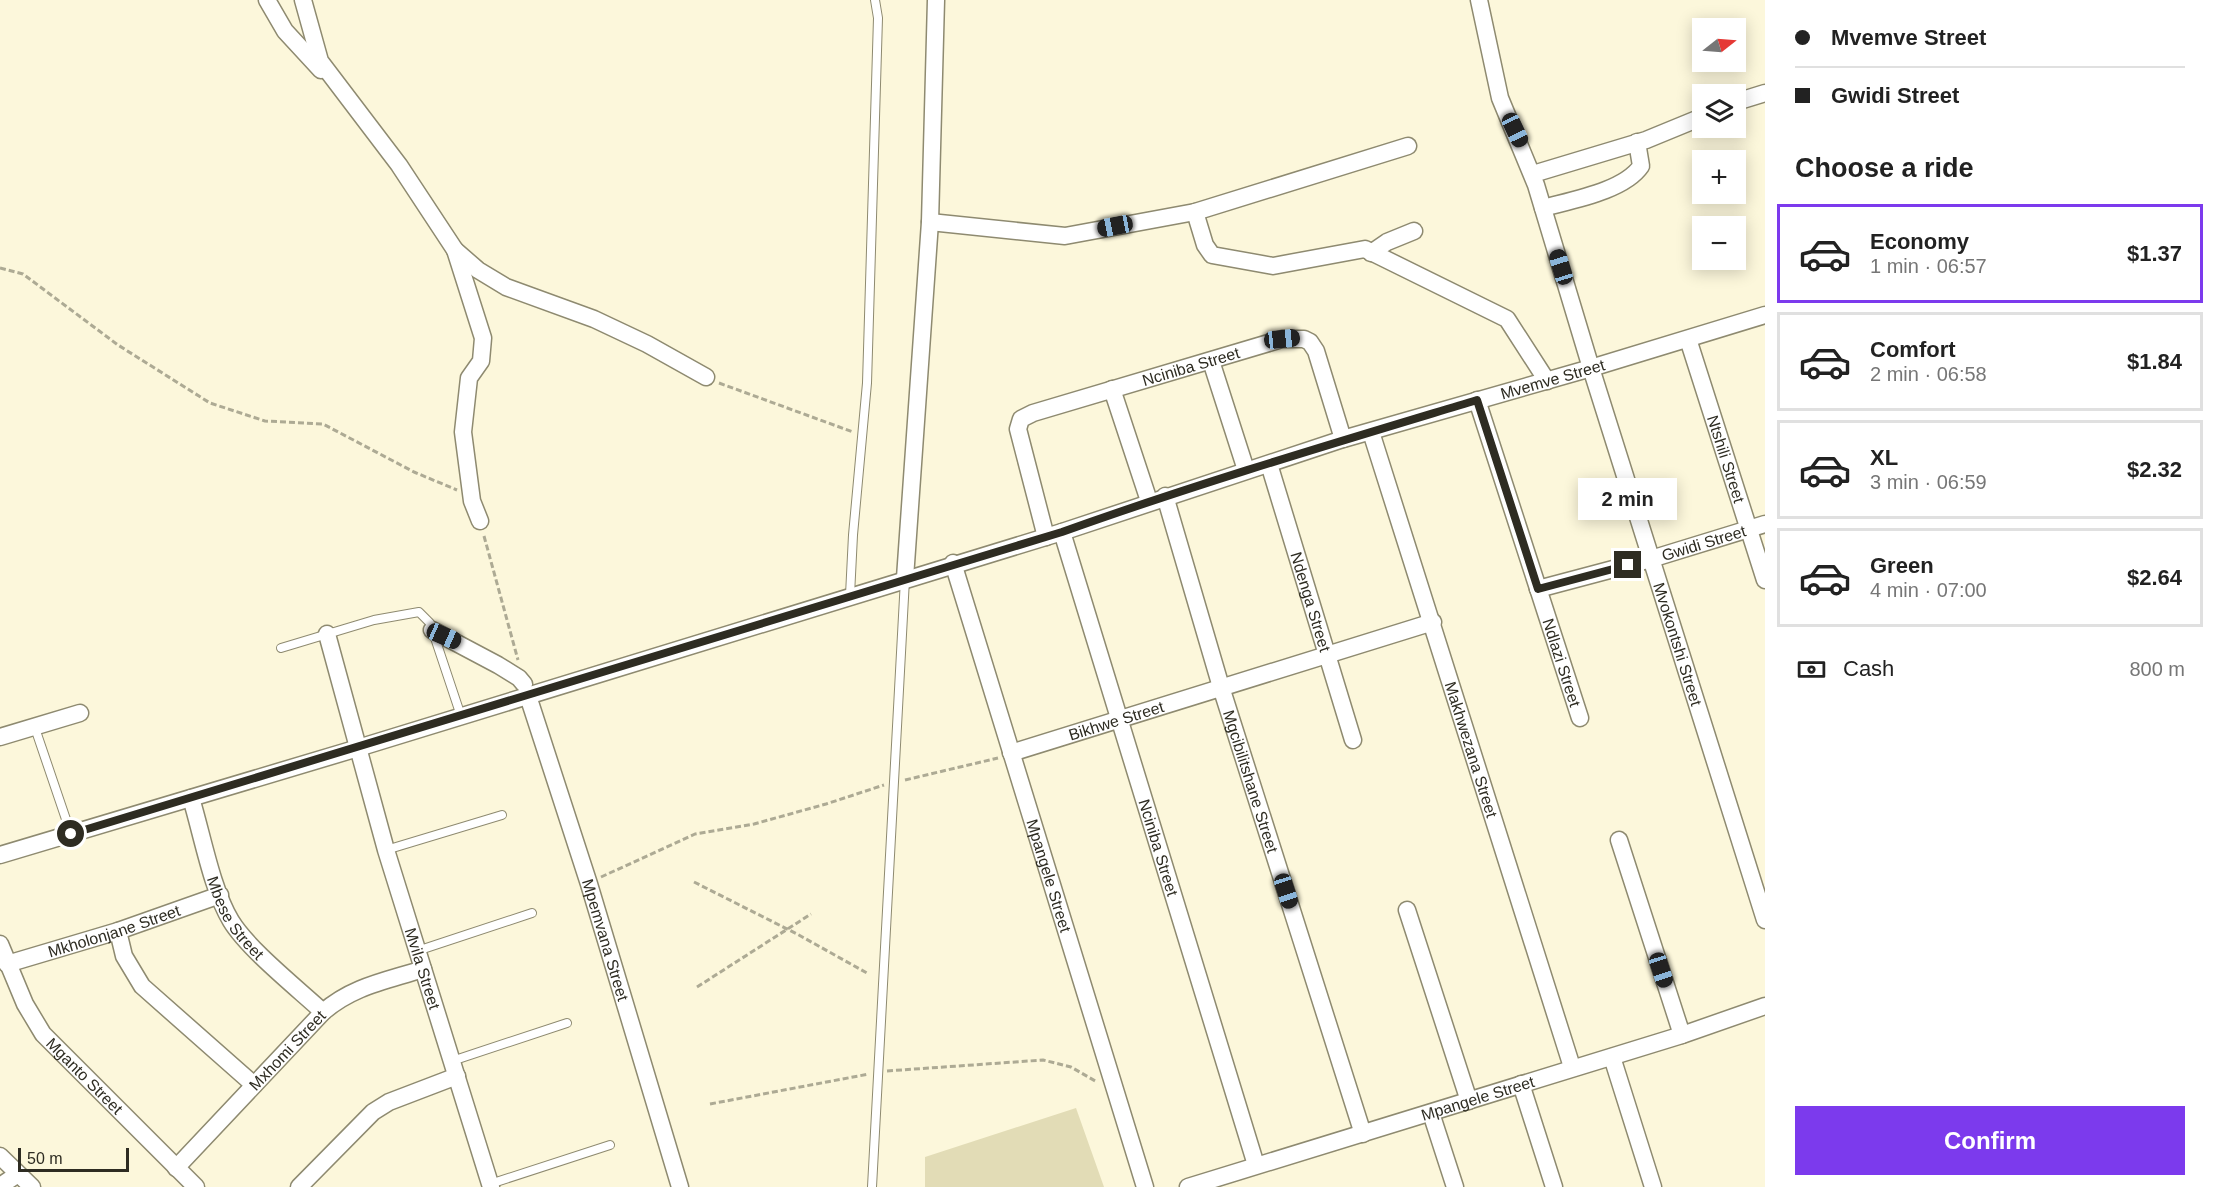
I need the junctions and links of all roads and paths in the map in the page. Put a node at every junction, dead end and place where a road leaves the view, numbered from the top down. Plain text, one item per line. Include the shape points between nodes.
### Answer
1 (267, 0) edge
2 (303, 0) edge
3 (875, 0) edge
4 (936, 0) edge
5 (1479, 0) edge
6 (334, 82) junction
7 (1765, 93) edge
8 (1746, 99) edge
9 (1692, 121) edge
10 (1637, 142) junction
11 (1408, 146) dead end
12 (1533, 174) junction
13 (1543, 208) junction
14 (1195, 212) junction
15 (930, 222) junction
16 (1414, 231) dead end
17 (455, 250) junction
18 (1371, 253) junction
19 (0, 268) edge
20 (1765, 315) edge
21 (1688, 339) junction
22 (1211, 361) junction
23 (1591, 368) junction
24 (706, 377) joint
25 (1546, 381) junction
26 (1112, 389) junction
27 (1477, 400) junction
28 (1371, 432) junction
29 (864, 436) junction
30 (1343, 439) junction
31 (1269, 464) junction
32 (1246, 470) junction
33 (461, 492) dead end
34 (1157, 498) junction
35 (480, 521) joint
36 (1765, 524) edge
37 (1748, 529) junction
38 (1054, 534) junction
39 (1651, 559) junction
40 (953, 563) junction
41 (905, 578) junction
42 (1765, 580) edge
43 (1538, 589) junction
44 (850, 595) junction
45 (1433, 622) junction
46 (432, 630) junction
47 (327, 634) junction
48 (281, 648) dead end
49 (1328, 653) junction
50 (1221, 687) junction
51 (526, 690) junction
52 (80, 713) dead end
53 (461, 716) junction
54 (1118, 718) junction
55 (1580, 718) dead end
56 (35, 728) junction
57 (0, 737) edge
58 (1353, 740) dead end
59 (358, 748) junction
60 (1011, 753) junction
61 (894, 781) junction
62 (191, 798) junction
63 (502, 815) dead end
64 (71, 834) junction
65 (1619, 840) dead end
66 (387, 850) junction
67 (0, 855) edge
68 (694, 882) dead end
69 (589, 884) junction
70 (220, 895) junction
71 (1407, 910) dead end
72 (532, 913) dead end
73 (811, 914) dead end
74 (1765, 920) edge
75 (787, 928) junction
76 (118, 931) junction
77 (0, 944) edge
78 (417, 951) junction
79 (7, 964) junction
80 (423, 969) junction
81 (867, 973) dead end
82 (697, 987) dead end
83 (1765, 1006) edge
84 (323, 1012) junction
85 (567, 1023) dead end
86 (1682, 1035) junction
87 (1612, 1057) junction
88 (1572, 1067) junction
89 (454, 1069) junction
90 (879, 1072) junction
91 (1521, 1083) junction
92 (254, 1085) junction
93 (1119, 1101) junction
94 (1469, 1101) junction
95 (710, 1104) dead end
96 (1431, 1113) junction
97 (1363, 1134) junction
98 (610, 1145) dead end
99 (0, 1156) edge
100 (1256, 1165) junction
101 (176, 1168) junction
102 (18, 1174) junction
103 (0, 1186) edge
104 (488, 1186) edge
105 (32, 1187) edge
106 (196, 1187) edge
107 (300, 1187) edge
108 (680, 1187) edge
109 (872, 1187) edge
110 (1145, 1187) edge
111 (1188, 1187) edge
112 (1455, 1187) edge
113 (1554, 1187) edge
114 (1653, 1187) edge

1 - 6 street via 285,32
2 - 6 street via 320,61
3 - 29 lane via 876,127
4 - 15 street
5 - 12 street, Mvokontshi Street via 1500,98
6 - 17 street via 399,165
7 - 8 street
9 - 10 street
10 - 12 street
10 - 13 street via 1641,165 1636,174 1606,189
11 - 14 street
12 - 13 street, Mvokontshi Street
13 - 23 street, Mvokontshi Street
14 - 15 street via 1065,236
14 - 18 street via 1212,255 1274,266 1365,249
15 - 41 street
16 - 18 street
17 - 24 street via 506,287 594,319
17 - 35 street via 483,338 481,361 469,378 463,432 472,501
18 - 25 street via 1507,319
19 - 33 path via 23,273 118,345 210,403 265,421 323,424
20 - 21 street, Mvemve Street
21 - 23 street, Mvemve Street
21 - 37 street, Ntshili Street
22 - 26 street, Nciniba Street
22 - 30 street, Nciniba Street via 1282,339 1310,342 1321,365
22 - 32 street
23 - 25 street, Mvemve Street
23 - 39 street, Mvokontshi Street
24 - 29 path
25 - 27 street, Mvemve Street
26 - 34 street, Mgcibilitshane Street
26 - 38 street, Nciniba Street via 1021,418 1018,429
27 - 28 street, Mvemve Street
27 - 43 street, Ndlazi Street
28 - 30 street, Mvemve Street
28 - 45 street, Makhwezana Street
29 - 44 lane
30 - 31 street, Mvemve Street
31 - 32 street, Mvemve Street
31 - 49 street, Ndenga Street
32 - 34 street, Mvemve Street
34 - 38 street, Mvemve Street
34 - 50 street, Mgcibilitshane Street
35 - 51 path
36 - 37 street, Gwidi Street
37 - 39 street, Gwidi Street
37 - 42 street, Ntshili Street
38 - 40 street, Mvemve Street
38 - 54 street, Nciniba Street
39 - 43 street, Gwidi Street
39 - 74 street, Mvokontshi Street
40 - 41 street, Mvemve Street
40 - 60 street, Mpangele Street
41 - 44 street, Mvemve Street
41 - 61 lane
43 - 55 street, Ndlazi Street
44 - 51 street, Mvemve Street
45 - 49 street, Bikhwe Street
45 - 88 street, Makhwezana Street
46 - 47 lane via 419,612
46 - 51 street via 519,678
46 - 53 lane
47 - 48 lane
47 - 59 street, Mvila Street
49 - 50 street, Bikhwe Street
49 - 58 street, Ndenga Street
50 - 54 street, Bikhwe Street
50 - 97 street, Mgcibilitshane Street
51 - 53 street, Mvemve Street
51 - 69 street, Mpemvana Street
52 - 56 street
53 - 59 street, Mvemve Street
54 - 60 street, Bikhwe Street
54 - 100 street, Nciniba Street
56 - 57 street
56 - 64 lane
59 - 62 street, Mvemve Street
59 - 66 street, Mvila Street
60 - 61 path via 983,763
60 - 93 street, Mpangele Street
61 - 69 path via 753,824 695,834
61 - 90 lane
62 - 64 street, Mvemve Street
62 - 70 street, Mbese Street
63 - 66 lane
64 - 67 street, Mvemve Street
65 - 86 street
66 - 78 street, Mvila Street
68 - 75 path
69 - 108 street, Mpemvana Street
70 - 76 street, Mkholonjane Street
70 - 84 street, Mbese Street via 230,920 242,936
71 - 94 street
72 - 78 lane
73 - 75 path
75 - 81 path
75 - 82 path
76 - 79 street, Mkholonjane Street
76 - 92 street via 124,956 142,986
77 - 79 street, Mganto Street
78 - 80 street, Mvila Street
79 - 101 street, Mganto Street via 44,1034
80 - 84 street, Mxhomi Street via 358,988
80 - 89 street, Mvila Street
83 - 86 street, Mpangele Street
84 - 92 street, Mxhomi Street
85 - 89 lane
86 - 87 street, Mpangele Street
87 - 88 street, Mpangele Street
87 - 114 street
88 - 91 street, Mpangele Street
89 - 104 street, Mvila Street
89 - 107 street via 373,1112
90 - 93 path via 1043,1060 1079,1070
90 - 95 path
90 - 109 lane
91 - 94 street, Mpangele Street
91 - 113 street
92 - 101 street, Mxhomi Street
93 - 110 street, Mpangele Street
94 - 96 street, Mpangele Street
96 - 97 street, Mpangele Street
96 - 112 street
97 - 100 street, Mpangele Street
98 - 104 lane
99 - 102 street
100 - 111 street, Mpangele Street
101 - 106 street, Mganto Street
102 - 103 street
102 - 105 street

